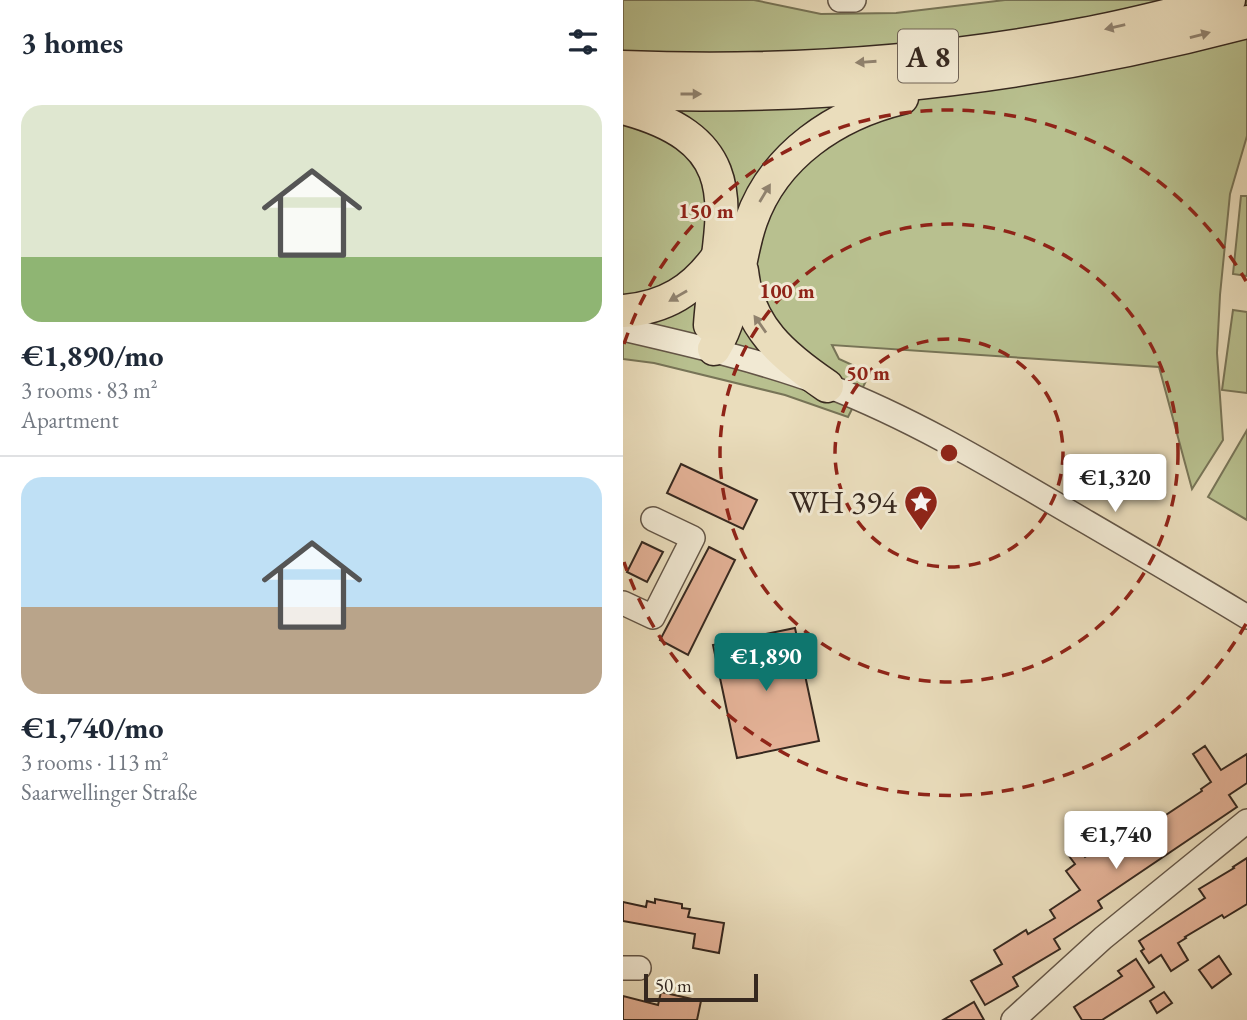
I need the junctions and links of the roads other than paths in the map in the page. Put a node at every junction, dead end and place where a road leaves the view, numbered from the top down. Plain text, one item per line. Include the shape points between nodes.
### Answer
1 (840, 0) edge
2 (853, 0) edge
3 (1229, 0) edge
4 (1247, 22) edge
5 (623, 67) edge
6 (989, 76) junction
7 (623, 93) edge
8 (623, 108) edge
9 (730, 259) junction
10 (623, 310) edge
11 (623, 329) edge
12 (713, 349) junction
13 (827, 386) junction
14 (653, 519) dead end
15 (623, 603) edge
16 (1247, 617) edge
17 (1247, 821) edge
18 (1013, 1020) edge

1 - 2 street
3 -> 5 highway, A 8 / A 8 via 1084,34 940,55 754,68
6 -> 4 highway, A 8 / A 8 via 1087,60
7 -> 6 highway, A 8 / A 8 via 753,94
9 -> 6 highway via 782,166 811,139 874,104
8 - 9 highway via 680,131 700,148 722,193 722,235
9 -> 10 highway via 669,301
9 - 12 highway via 709,335
13 -> 9 highway via 783,353 760,325
11 - 12 street
12 - 13 street
13 - 16 street via 961,449
14 - 15 street via 693,538 653,617
17 - 18 street via 1103,938

